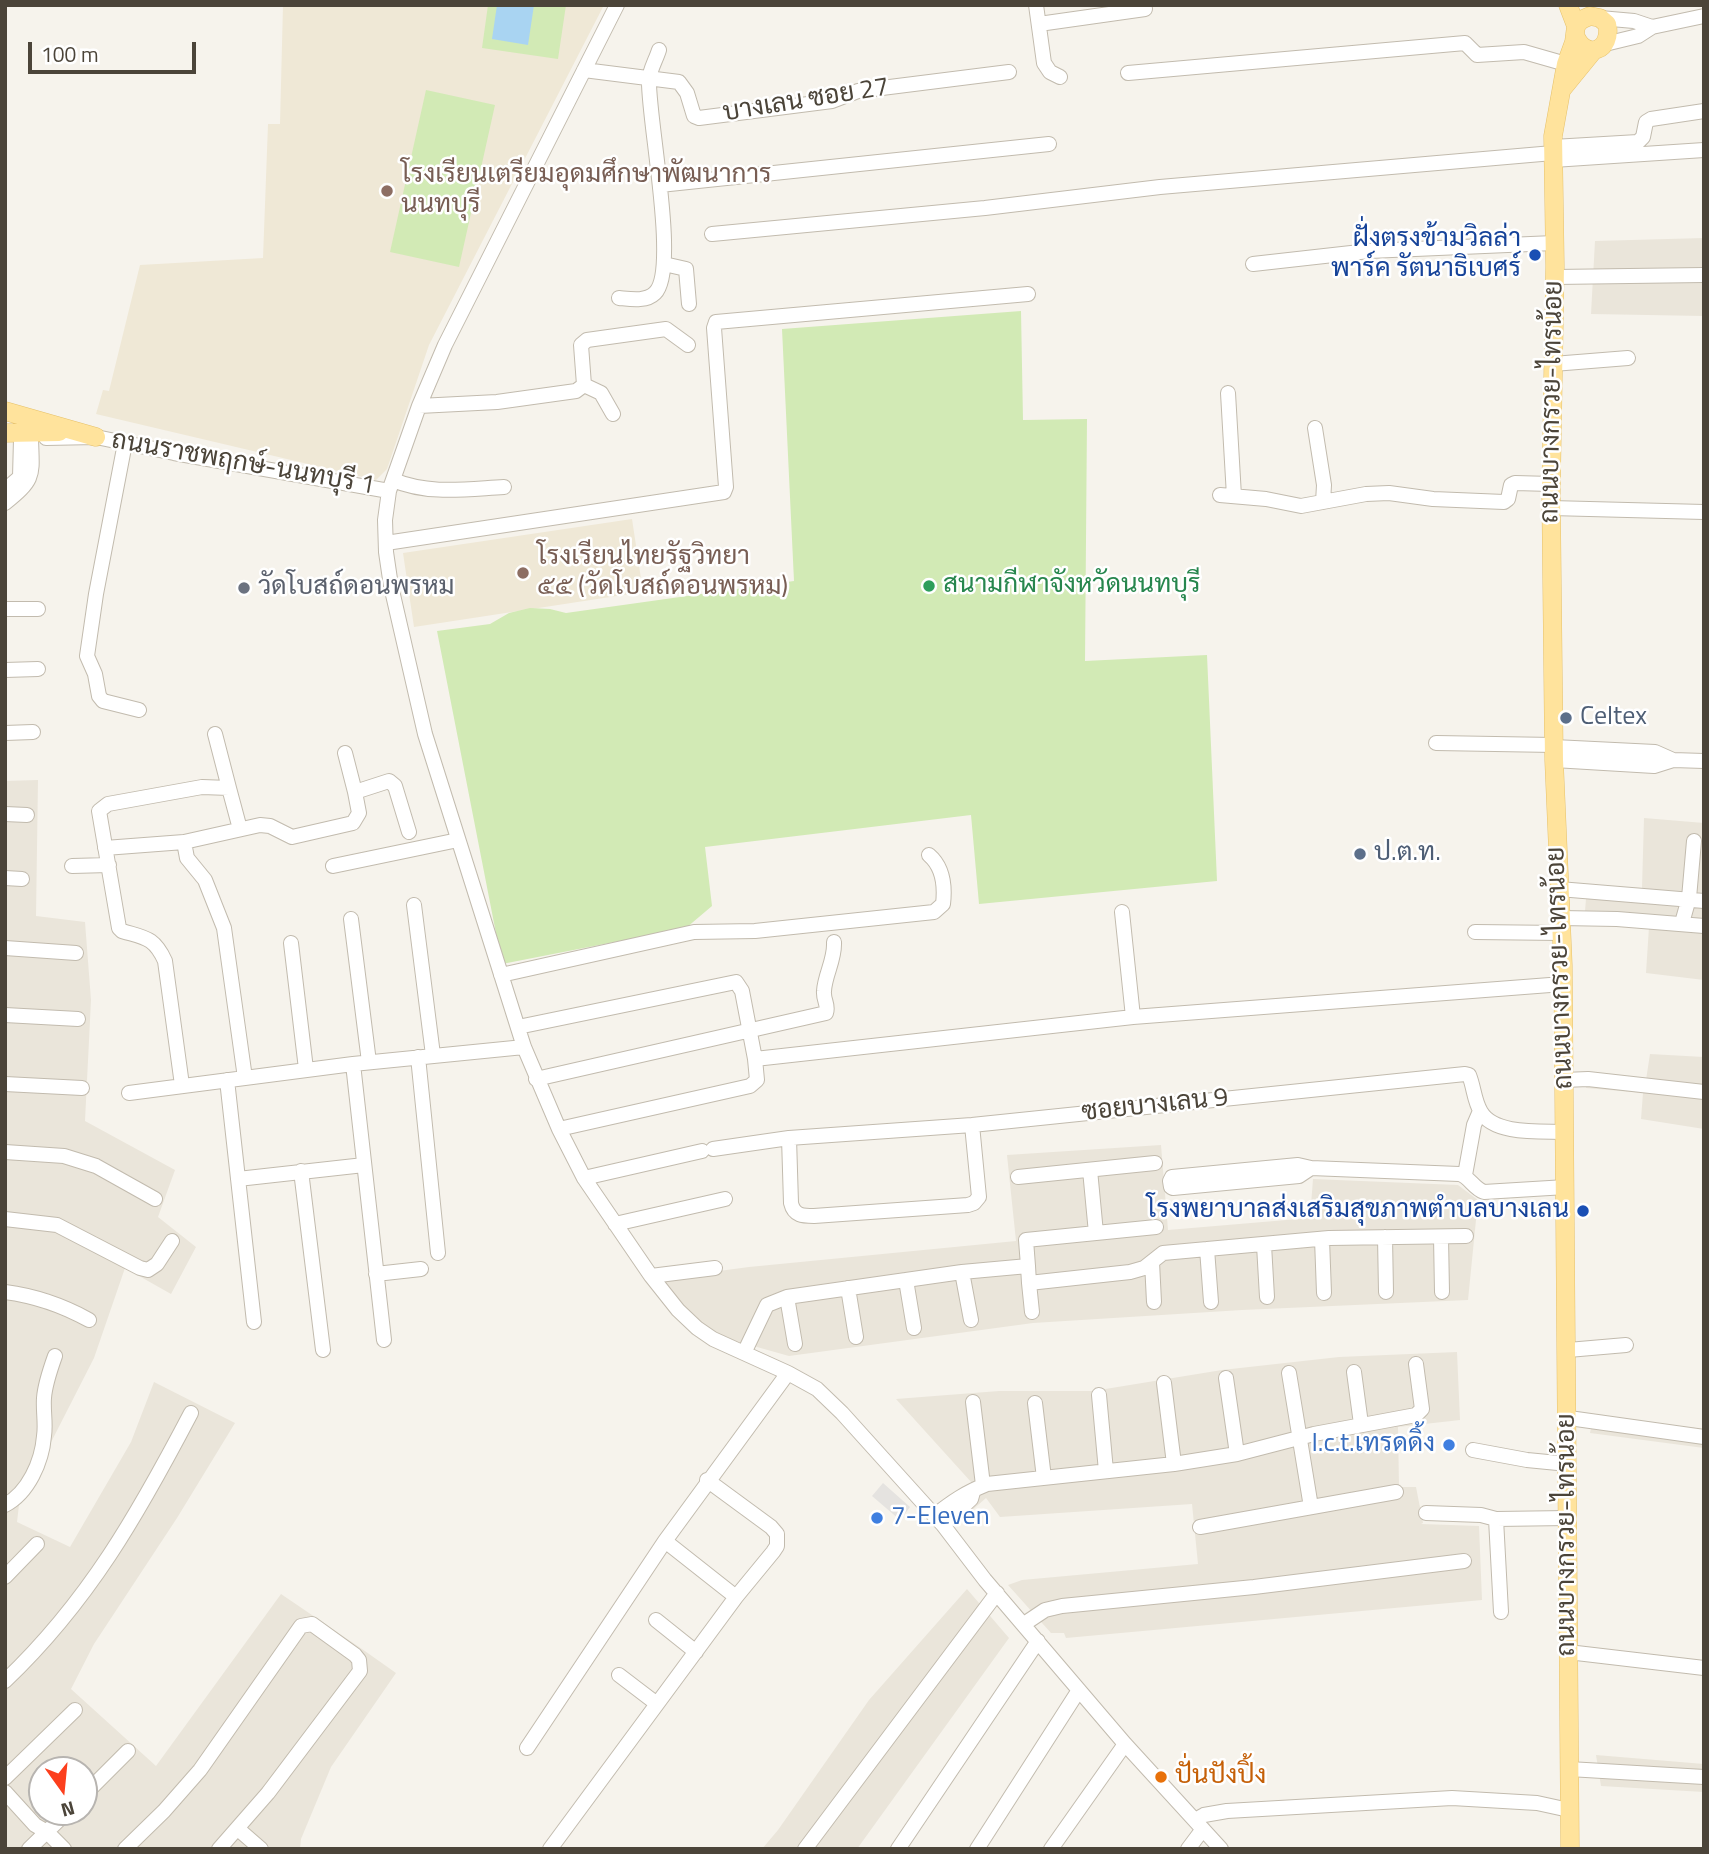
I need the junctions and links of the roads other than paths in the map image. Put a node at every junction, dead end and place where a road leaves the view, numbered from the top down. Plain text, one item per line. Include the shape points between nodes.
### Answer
1 (617, 5) edge
2 (1037, 5) edge
3 (1568, 5) edge
4 (1145, 9) dead end
5 (1704, 16) edge
6 (1584, 20) edge
7 (1039, 24) junction
8 (1652, 27) junction
9 (1599, 47) junction
10 (659, 50) dead end
11 (1566, 64) junction
12 (584, 70) junction
13 (1009, 72) dead end
14 (1128, 73) dead end
15 (1060, 76) dead end
16 (649, 79) junction
17 (1562, 89) junction
18 (1704, 111) edge
19 (1049, 144) dead end
20 (1704, 150) edge
21 (1553, 153) junction
22 (660, 185) junction
23 (712, 234) dead end
24 (1554, 243) junction
25 (664, 264) junction
26 (1253, 264) dead end
27 (1704, 275) edge
28 (1555, 277) junction
29 (1028, 294) dead end
30 (619, 298) dead end
31 (689, 304) dead end
32 (688, 345) dead end
33 (1628, 358) dead end
34 (1553, 363) junction
35 (584, 385) junction
36 (1228, 393) dead end
37 (419, 406) junction
38 (5, 411) edge
39 (613, 414) dead end
40 (5, 424) edge
41 (1315, 428) dead end
42 (59, 432) junction
43 (19, 437) edge
44 (96, 437) junction
45 (5, 440) edge
46 (125, 443) junction
47 (1551, 484) junction
48 (391, 485) junction
49 (504, 487) dead end
50 (5, 490) edge
51 (1323, 502) junction
52 (5, 503) edge
53 (1551, 508) junction
54 (1704, 512) edge
55 (386, 543) junction
56 (5, 609) edge
57 (38, 609) dead end
58 (38, 669) dead end
59 (5, 670) edge
60 (139, 710) dead end
61 (33, 732) dead end
62 (5, 733) edge
63 (215, 734) dead end
64 (1436, 743) dead end
65 (1554, 751) junction
66 (345, 753) dead end
67 (1704, 761) edge
68 (229, 788) junction
69 (355, 792) junction
70 (5, 814) edge
71 (27, 815) dead end
72 (240, 829) junction
73 (409, 832) dead end
74 (458, 840) junction
75 (1694, 841) dead end
76 (184, 842) junction
77 (105, 848) junction
78 (929, 855) dead end
79 (108, 865) junction
80 (72, 866) dead end
81 (333, 866) dead end
82 (5, 878) edge
83 (22, 879) dead end
84 (1559, 889) junction
85 (1696, 899) edge
86 (414, 905) dead end
87 (1122, 912) dead end
88 (351, 919) dead end
89 (1682, 923) junction
90 (1561, 926) junction
91 (1704, 926) edge
92 (1475, 932) dead end
93 (834, 942) dead end
94 (291, 943) dead end
95 (5, 948) edge
96 (76, 953) dead end
97 (500, 975) junction
98 (1563, 984) junction
99 (5, 1015) edge
100 (1133, 1017) junction
101 (79, 1019) dead end
102 (518, 1027) junction
103 (750, 1029) junction
104 (524, 1047) junction
105 (433, 1055) junction
106 (418, 1057) junction
107 (755, 1059) junction
108 (369, 1062) junction
109 (353, 1063) junction
110 (306, 1069) junction
111 (245, 1078) junction
112 (536, 1079) junction
113 (228, 1080) junction
114 (1564, 1080) junction
115 (5, 1084) edge
116 (182, 1085) junction
117 (82, 1088) dead end
118 (1704, 1092) edge
119 (129, 1093) dead end
120 (1480, 1111) junction
121 (972, 1125) junction
122 (559, 1129) junction
123 (1564, 1132) junction
124 (789, 1138) junction
125 (5, 1152) edge
126 (1155, 1163) dead end
127 (364, 1165) junction
128 (1311, 1168) junction
129 (1090, 1170) junction
130 (301, 1171) junction
131 (1465, 1175) junction
132 (1018, 1177) dead end
133 (584, 1178) junction
134 (238, 1179) junction
135 (1566, 1186) junction
136 (155, 1199) dead end
137 (725, 1199) dead end
138 (5, 1219) edge
139 (615, 1224) junction
140 (1156, 1227) dead end
141 (1096, 1233) junction
142 (1466, 1236) dead end
143 (1385, 1237) junction
144 (1441, 1237) junction
145 (1322, 1239) junction
146 (172, 1241) dead end
147 (1264, 1245) junction
148 (1207, 1249) junction
149 (438, 1254) dead end
150 (1152, 1262) junction
151 (1028, 1266) junction
152 (715, 1268) dead end
153 (421, 1269) dead end
154 (962, 1272) junction
155 (376, 1274) junction
156 (651, 1276) junction
157 (906, 1280) junction
158 (1029, 1283) junction
159 (848, 1288) junction
160 (5, 1292) edge
161 (1386, 1292) dead end
162 (1442, 1292) dead end
163 (1324, 1293) dead end
164 (787, 1297) junction
165 (1267, 1297) dead end
166 (1154, 1302) dead end
167 (1211, 1302) dead end
168 (1032, 1312) dead end
169 (89, 1320) dead end
170 (971, 1320) dead end
171 (254, 1322) dead end
172 (914, 1328) dead end
173 (856, 1337) dead end
174 (384, 1340) dead end
175 (796, 1344) dead end
176 (1626, 1345) dead end
177 (323, 1350) dead end
178 (1568, 1350) junction
179 (744, 1353) junction
180 (55, 1356) dead end
181 (1416, 1364) dead end
182 (1354, 1372) dead end
183 (788, 1373) junction
184 (1289, 1373) dead end
185 (1226, 1378) dead end
186 (1164, 1383) dead end
187 (1099, 1395) dead end
188 (974, 1402) dead end
189 (1035, 1403) dead end
190 (191, 1413) dead end
191 (1569, 1418) junction
192 (1361, 1424) junction
193 (1704, 1437) edge
194 (1299, 1438) junction
195 (1474, 1450) dead end
196 (1237, 1454) junction
197 (1174, 1464) junction
198 (1568, 1464) junction
199 (1106, 1471) junction
200 (1045, 1478) junction
201 (707, 1480) junction
202 (978, 1488) junction
203 (1396, 1492) dead end
204 (5, 1505) edge
205 (1311, 1507) junction
206 (1426, 1513) dead end
207 (1568, 1518) junction
208 (1496, 1519) junction
209 (939, 1520) junction
210 (1200, 1527) dead end
211 (665, 1541) junction
212 (37, 1544) dead end
213 (1464, 1561) dead end
214 (5, 1577) edge
215 (997, 1593) junction
216 (736, 1597) junction
217 (1501, 1612) dead end
218 (656, 1620) dead end
219 (1024, 1624) junction
220 (1038, 1641) junction
221 (696, 1652) junction
222 (1568, 1652) junction
223 (1704, 1668) edge
224 (619, 1675) dead end
225 (5, 1681) edge
226 (1079, 1690) junction
227 (657, 1704) junction
228 (75, 1710) dead end
229 (1125, 1744) junction
230 (527, 1748) dead end
231 (128, 1751) dead end
232 (1569, 1769) junction
233 (5, 1777) edge
234 (1704, 1777) edge
235 (98, 1781) edge
236 (5, 1792) edge
237 (1569, 1810) junction
238 (1199, 1825) junction
239 (238, 1829) junction
240 (43, 1836) edge
241 (29, 1849) edge
242 (64, 1849) edge
243 (125, 1849) edge
244 (219, 1849) edge
245 (261, 1849) edge
246 (550, 1849) edge
247 (805, 1849) edge
248 (898, 1849) edge
249 (977, 1849) edge
250 (1051, 1849) edge
251 (1188, 1849) edge
252 (1221, 1849) edge
253 (1570, 1849) edge

1 - 12 street
2 - 7 street
3 - 6 main road
4 - 7 street
5 - 8 street
6 - 8 street via 1634,21
6 - 9 main road via 1578,43 1585,49
6 - 9 main road via 1607,24 1609,35
6 - 11 main road, ถนนบางกรวย-ไทรน้อย
7 - 15 street via 1044,63
8 - 9 street
9 - 17 main road, ถนนบางกรวย-ไทรน้อย
10 - 16 street
11 - 14 street via 1524,52 1477,55 1465,43
11 - 17 main road, ถนนบางกรวย-ไทรน้อย
12 - 16 street, บางเลน ซอย 27
12 - 37 street via 445,345
13 - 16 street, บางเลน ซอย 27 via 858,90 832,102 699,118 679,82
16 - 22 street
17 - 21 main road, ถนนบางกรวย-ไทรน้อย
18 - 21 street via 1651,119 1638,142
19 - 22 street
20 - 21 street
21 - 23 street via 1160,187
21 - 24 main road, ถนนบางกรวย-ไทรน้อย
22 - 25 street
24 - 26 street via 1368,251
24 - 28 main road, ถนนบางกรวย-ไทรน้อย
25 - 30 street via 654,294
25 - 31 street via 686,269
27 - 28 street
28 - 34 main road, ถนนบางกรวย-ไทรน้อย
29 - 55 street via 716,321 724,492
32 - 35 street via 666,329 583,342
33 - 34 street
34 - 47 main road, ถนนบางกรวย-ไทรน้อย
35 - 37 street via 576,391 523,399
35 - 39 street via 601,393
36 - 51 street via 1227,495 1301,506
37 - 48 street
38 - 44 main road, ถนนราชพฤกษ์-นนทบุรี 1
40 - 42 main road, ถนนราชพฤกษ์-นนทบุรี 1
41 - 51 street
42 - 43 main road
42 - 44 main road, ถนนราชพฤกษ์-นนทบุรี 1
43 - 44 street
43 - 45 street
43 - 50 street via 20,477
43 - 52 street via 32,475
44 - 46 street, ถนนราชพฤกษ์-นนทบุรี 1
46 - 48 street, ถนนราชพฤกษ์-นนทบุรี 1
46 - 60 street via 87,656 103,701
47 - 51 street via 1515,483 1504,502 1366,494
47 - 53 main road, ถนนบางกรวย-ไทรน้อย
48 - 49 street, ถนนราชพฤกษ์-นนทบุรี 1 via 435,491
48 - 55 street
53 - 54 street
53 - 65 main road, ถนนบางกรวย-ไทรน้อย
55 - 74 street via 391,586 425,734
56 - 57 street
58 - 59 street
61 - 62 street
63 - 68 street
64 - 65 street
65 - 67 street via 1592,764 1654,766 1673,760
65 - 84 main road, ถนนบางกรวย-ไทรน้อย
66 - 69 street
68 - 72 street
68 - 77 street via 202,787 102,807 99,817
69 - 72 street via 359,813 353,823 292,836 270,826
69 - 73 street via 393,782
70 - 71 street
72 - 76 street
74 - 81 street
74 - 97 street
75 - 85 street
76 - 77 street
76 - 111 street via 187,858 205,880 224,928
77 - 79 street
78 - 97 street via 939,864 943,891 943,904 934,912 746,932 694,932
79 - 80 street
79 - 116 street via 119,928 148,939 165,961
82 - 83 street
84 - 85 street
84 - 90 main road, ถนนบางกรวย-ไทรน้อย
85 - 89 street
86 - 105 street
87 - 100 street
88 - 108 street
89 - 90 street via 1617,919
89 - 91 street
90 - 92 street
90 - 98 main road, ถนนบางกรวย-ไทรน้อย
93 - 103 street via 824,989 827,1013
94 - 110 street
95 - 96 street
97 - 102 street
98 - 100 street
98 - 114 main road, ถนนบางกรวย-ไทรน้อย
99 - 101 street
100 - 107 street
102 - 103 street via 736,982
102 - 104 street
103 - 107 street
103 - 112 street
104 - 105 street
104 - 112 street
105 - 106 street
106 - 108 street
106 - 149 street
107 - 122 street via 757,1080 750,1086
108 - 109 street
109 - 110 street
109 - 127 street
110 - 111 street
111 - 113 street
112 - 122 street
113 - 116 street
113 - 134 street
114 - 118 street
114 - 123 main road, ถนนบางกรวย-ไทรน้อย
115 - 117 street
116 - 119 street
120 - 121 street, ซอยบางเลน 9 via 1465,1074
120 - 123 street via 1500,1126
120 - 131 street
121 - 124 street, ซอยบางเลน 9
121 - 124 street via 979,1197 974,1203 814,1216 792,1210
122 - 133 street
123 - 135 main road, ถนนบางกรวย-ไทรน้อย
124 - 133 street, ซอยบางเลน 9 via 707,1150
125 - 136 street via 64,1156 96,1166
126 - 129 street
127 - 130 street
127 - 155 street
128 - 128 street via 1299,1176 1173,1188 1170,1184 1172,1177 1298,1165
128 - 131 street
129 - 132 street
129 - 141 street
130 - 134 street
130 - 177 street
131 - 135 street via 1484,1192
133 - 139 street
134 - 171 street
135 - 178 main road, ถนนบางกรวย-ไทรน้อย
137 - 139 street
138 - 146 street via 57,1225 148,1270
139 - 156 street
140 - 141 street
141 - 151 street via 1026,1240
142 - 144 street
143 - 144 street
143 - 145 street
143 - 161 street
144 - 162 street
145 - 147 street
145 - 163 street
147 - 148 street
147 - 165 street
148 - 150 street via 1163,1253
148 - 167 street
150 - 158 street via 1130,1272
150 - 166 street
151 - 154 street
151 - 158 street
152 - 156 street
153 - 155 street
154 - 157 street
154 - 170 street
155 - 174 street
156 - 179 street via 697,1328
157 - 159 street
157 - 172 street
158 - 168 street
159 - 164 street
159 - 173 street
160 - 169 street via 62,1305
164 - 175 street
164 - 179 street via 767,1305
176 - 178 street
178 - 191 main road, ถนนบางกรวย-ไทรน้อย
179 - 183 street
180 - 204 street via 43,1400 44,1438 39,1460 18,1498
181 - 192 street via 1420,1412
182 - 192 street
183 - 201 street
183 - 209 street via 817,1389 842,1413
184 - 194 street
185 - 196 street
186 - 197 street
187 - 199 street
188 - 202 street
189 - 200 street
190 - 225 street via 150,1490 89,1587 59,1626
191 - 193 street
191 - 198 main road, ถนนบางกรวย-ไทรน้อย
192 - 194 street
194 - 196 street
194 - 205 street
195 - 198 street
196 - 197 street
197 - 199 street
198 - 207 main road, ถนนบางกรวย-ไทรน้อย
199 - 200 street
200 - 202 street
201 - 211 street
201 - 216 street via 777,1534 777,1546
202 - 209 street via 964,1492
203 - 205 street
205 - 210 street
206 - 208 street
207 - 208 street
207 - 222 main road, ถนนบางกรวย-ไทรน้อย
208 - 217 street
209 - 215 street
211 - 216 street
211 - 230 street
212 - 214 street
213 - 219 street via 1062,1606 1045,1610
215 - 219 street
215 - 247 street
216 - 221 street
218 - 221 street
219 - 220 street
220 - 226 street
220 - 248 street
221 - 227 street
222 - 223 street
222 - 232 main road, ถนนบางกรวย-ไทรน้อย
224 - 227 street
226 - 229 street
226 - 249 street
227 - 246 street
228 - 233 street
229 - 238 street
229 - 250 street
231 - 235 street
232 - 234 street
232 - 237 main road, ถนนบางกรวย-ไทรน้อย
236 - 240 street
237 - 238 street via 1537,1803 1452,1798 1227,1811 1204,1815
237 - 253 main road, ถนนบางกรวย-ไทรน้อย
238 - 251 street
238 - 252 street
239 - 243 street via 360,1671 355,1655 312,1624 301,1626 200,1770
239 - 244 street
239 - 245 street
240 - 241 street
240 - 242 street

